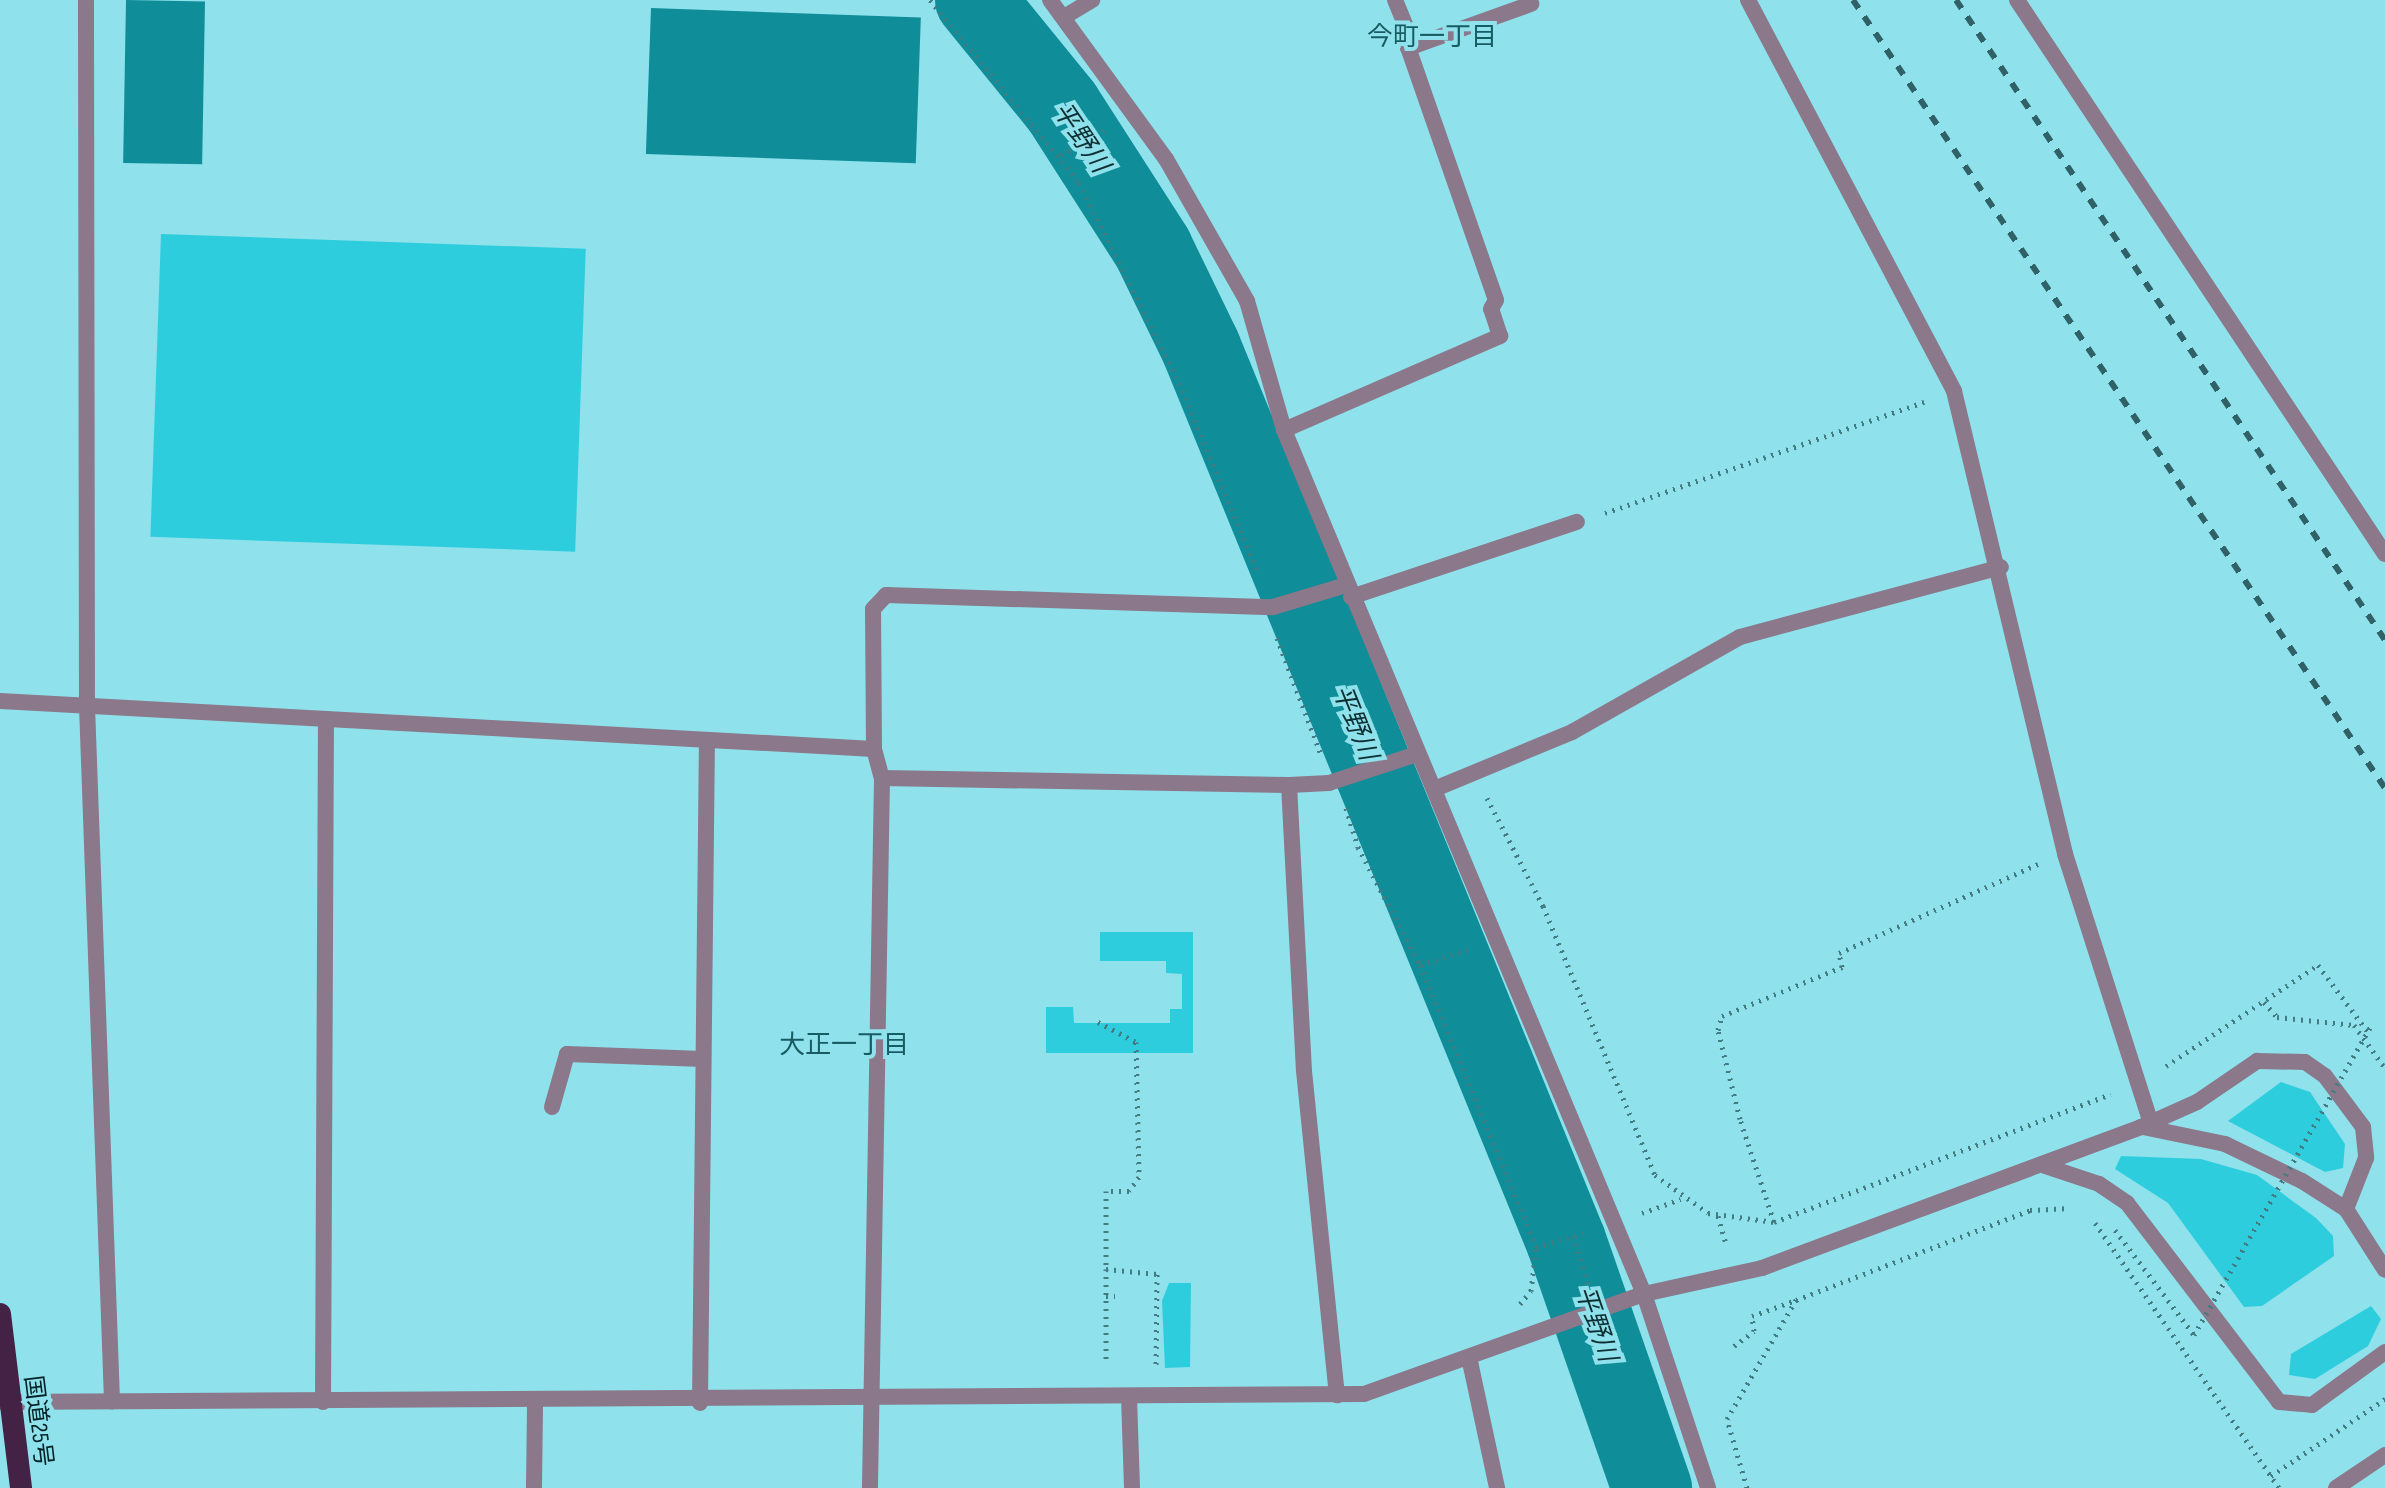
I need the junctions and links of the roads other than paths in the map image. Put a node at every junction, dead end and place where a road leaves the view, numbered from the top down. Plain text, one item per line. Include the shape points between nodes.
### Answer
1 (86, 0) edge
2 (1050, 0) edge
3 (1092, 0) edge
4 (1395, 0) edge
5 (1748, 0) edge
6 (2017, 0) edge
7 (1531, 4) dead end
8 (1064, 17) junction
9 (1414, 46) junction
10 (1284, 430) junction
11 (1577, 522) road end
12 (2385, 554) edge
13 (2001, 567) junction
14 (1349, 591) junction
15 (0, 701) edge
16 (87, 706) junction
17 (326, 719) junction
18 (707, 740) junction
19 (874, 749) junction
20 (1414, 755) junction
21 (882, 778) junction
22 (1289, 785) junction
23 (1437, 788) junction
24 (703, 1059) junction
25 (552, 1107) dead end
26 (2146, 1125) junction
27 (2045, 1166) junction
28 (2346, 1209) junction
29 (2385, 1270) edge
30 (1644, 1294) junction
31 (0, 1314) edge
32 (2385, 1352) edge
33 (1469, 1357) junction
34 (1337, 1395) junction
35 (1129, 1397) junction
36 (873, 1400) junction
37 (4, 1402) edge
38 (112, 1402) junction
39 (323, 1402) junction
40 (535, 1402) junction
41 (700, 1403) junction
42 (2385, 1455) edge
43 (21, 1488) edge
44 (534, 1488) edge
45 (870, 1488) edge
46 (1132, 1488) edge
47 (1497, 1488) edge
48 (1708, 1488) edge
49 (2336, 1488) edge

1 - 16 street
2 - 8 street
3 - 8 street
4 - 9 street
5 - 13 street via 1954,391
6 - 12 street
7 - 9 street
8 - 10 street via 1166,159 1247,301
9 - 10 street via 1408,48 1496,300 1491,309 1500,336
10 - 14 street
11 - 14 street
13 - 23 street via 1740,637 1572,732
13 - 26 street via 2065,854 2140,1083
14 - 19 street via 1270,607 886,595 873,609
14 - 20 street
15 - 16 street
16 - 17 street
16 - 38 street
17 - 18 street
17 - 39 street
18 - 19 street
18 - 24 street
19 - 21 street
20 - 22 street via 1335,780
20 - 23 street
21 - 22 street
21 - 36 street
22 - 34 street via 1304,1071
23 - 30 street
24 - 25 street via 567,1054
24 - 41 street
26 - 27 street
26 - 28 street via 2236,1148
26 - 28 street via 2257,1061 2305,1062 2325,1076 2363,1127 2366,1158
27 - 30 street via 1762,1268
27 - 32 street via 2085,1177 2127,1203 2279,1402 2312,1405
28 - 29 street
30 - 33 street
30 - 48 street
31 - 37 highway, 国道25号
33 - 34 street via 1364,1394
33 - 47 street
34 - 35 street
35 - 36 street
35 - 46 street
36 - 41 street
36 - 45 street
37 - 38 street
37 - 43 highway, 国道25号
38 - 39 street
39 - 40 street
40 - 41 street
40 - 44 street
42 - 49 street

